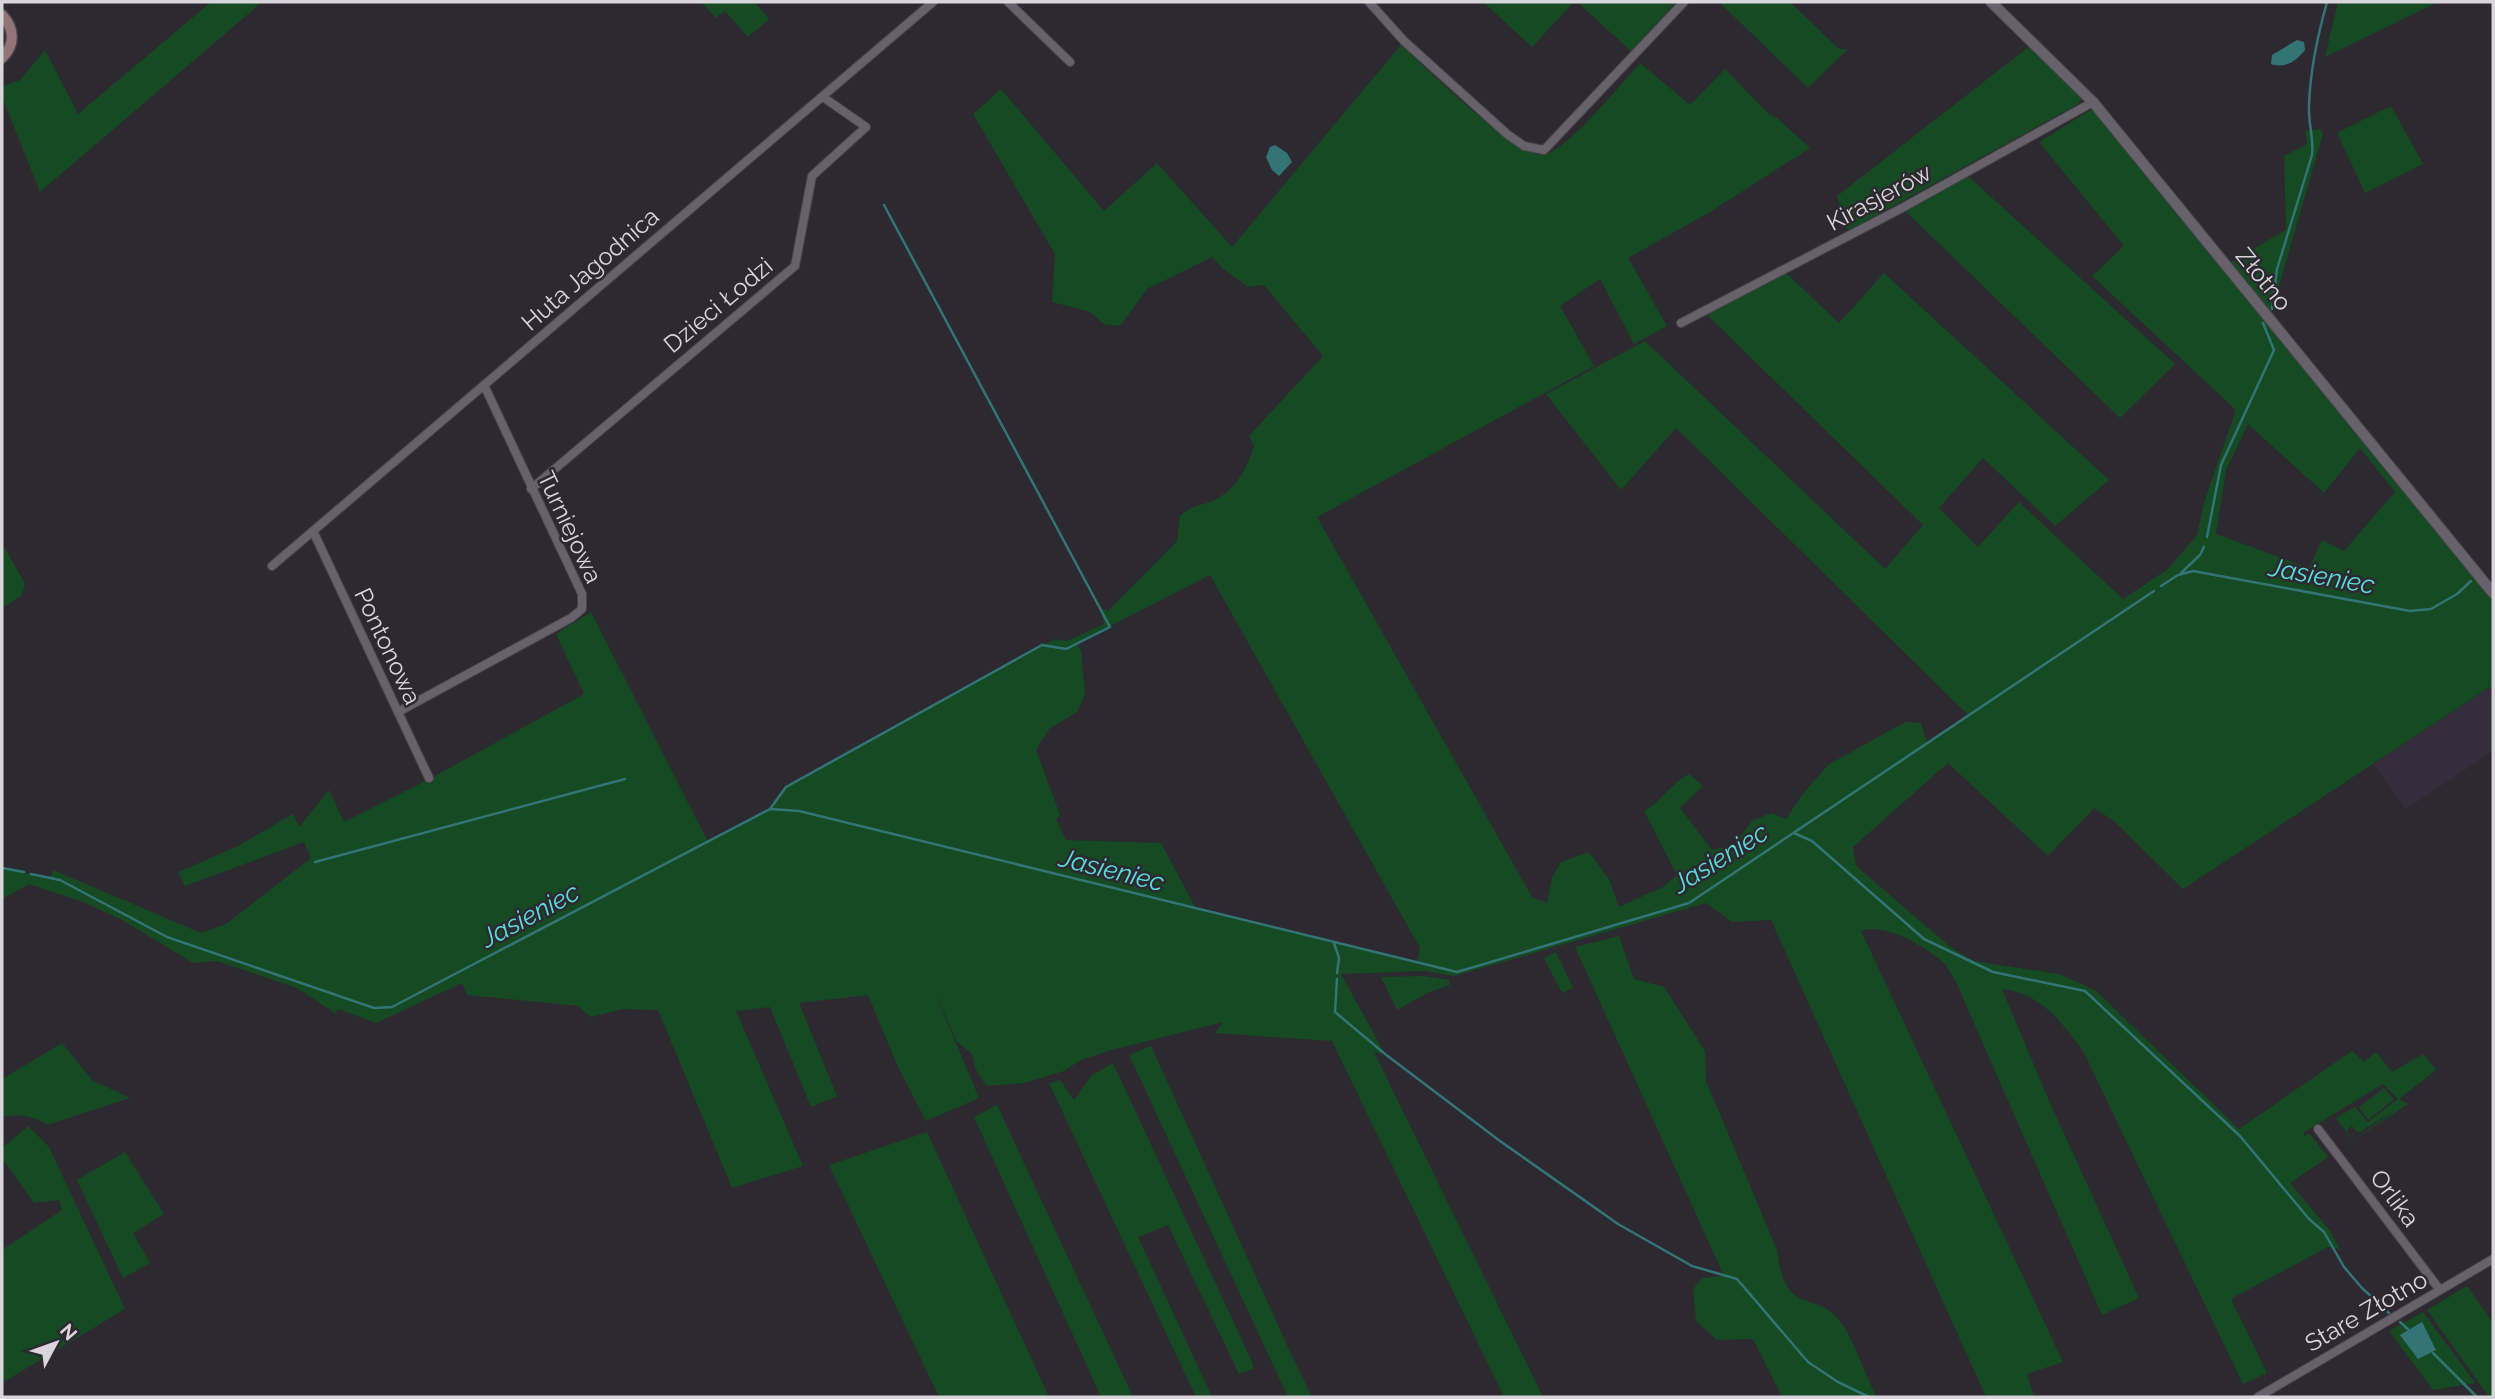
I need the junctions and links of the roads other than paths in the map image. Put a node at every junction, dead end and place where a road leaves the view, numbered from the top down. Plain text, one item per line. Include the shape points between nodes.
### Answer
1 (933, 2) edge
2 (1008, 2) edge
3 (1369, 2) edge
4 (1684, 2) edge
5 (1991, 2) edge
6 (2, 15) edge
7 (2, 58) edge
8 (1070, 62) dead end
9 (823, 97) junction
10 (2093, 102) junction
11 (1681, 323) dead end
12 (484, 385) junction
13 (531, 489) junction
14 (313, 531) junction
15 (272, 566) dead end
16 (2493, 593) edge
17 (398, 712) junction
18 (429, 778) dead end
19 (2318, 1129) dead end
20 (2493, 1259) edge
21 (2440, 1290) junction
22 (2258, 1397) edge

1 - 9 street, Huta Jagodnica
2 - 8 street
3 - 4 street via 1507,134 1524,146 1544,150
5 - 10 street, Złotno
6 - 7 main road via 12,39
9 - 12 street, Huta Jagodnica
9 - 13 street, Dzieci Łodzi via 866,127 812,176 795,266
10 - 11 street, Kirasjerów
10 - 16 street, Złotno
12 - 13 street, Turniejowa
12 - 14 street, Huta Jagodnica
13 - 17 street, Turniejowa via 582,594 582,609
14 - 15 street, Huta Jagodnica
14 - 17 street, Pontonowa
17 - 18 street, Pontonowa
19 - 21 street, Orlika
20 - 21 street, Stare Złotno
21 - 22 street, Stare Złotno

